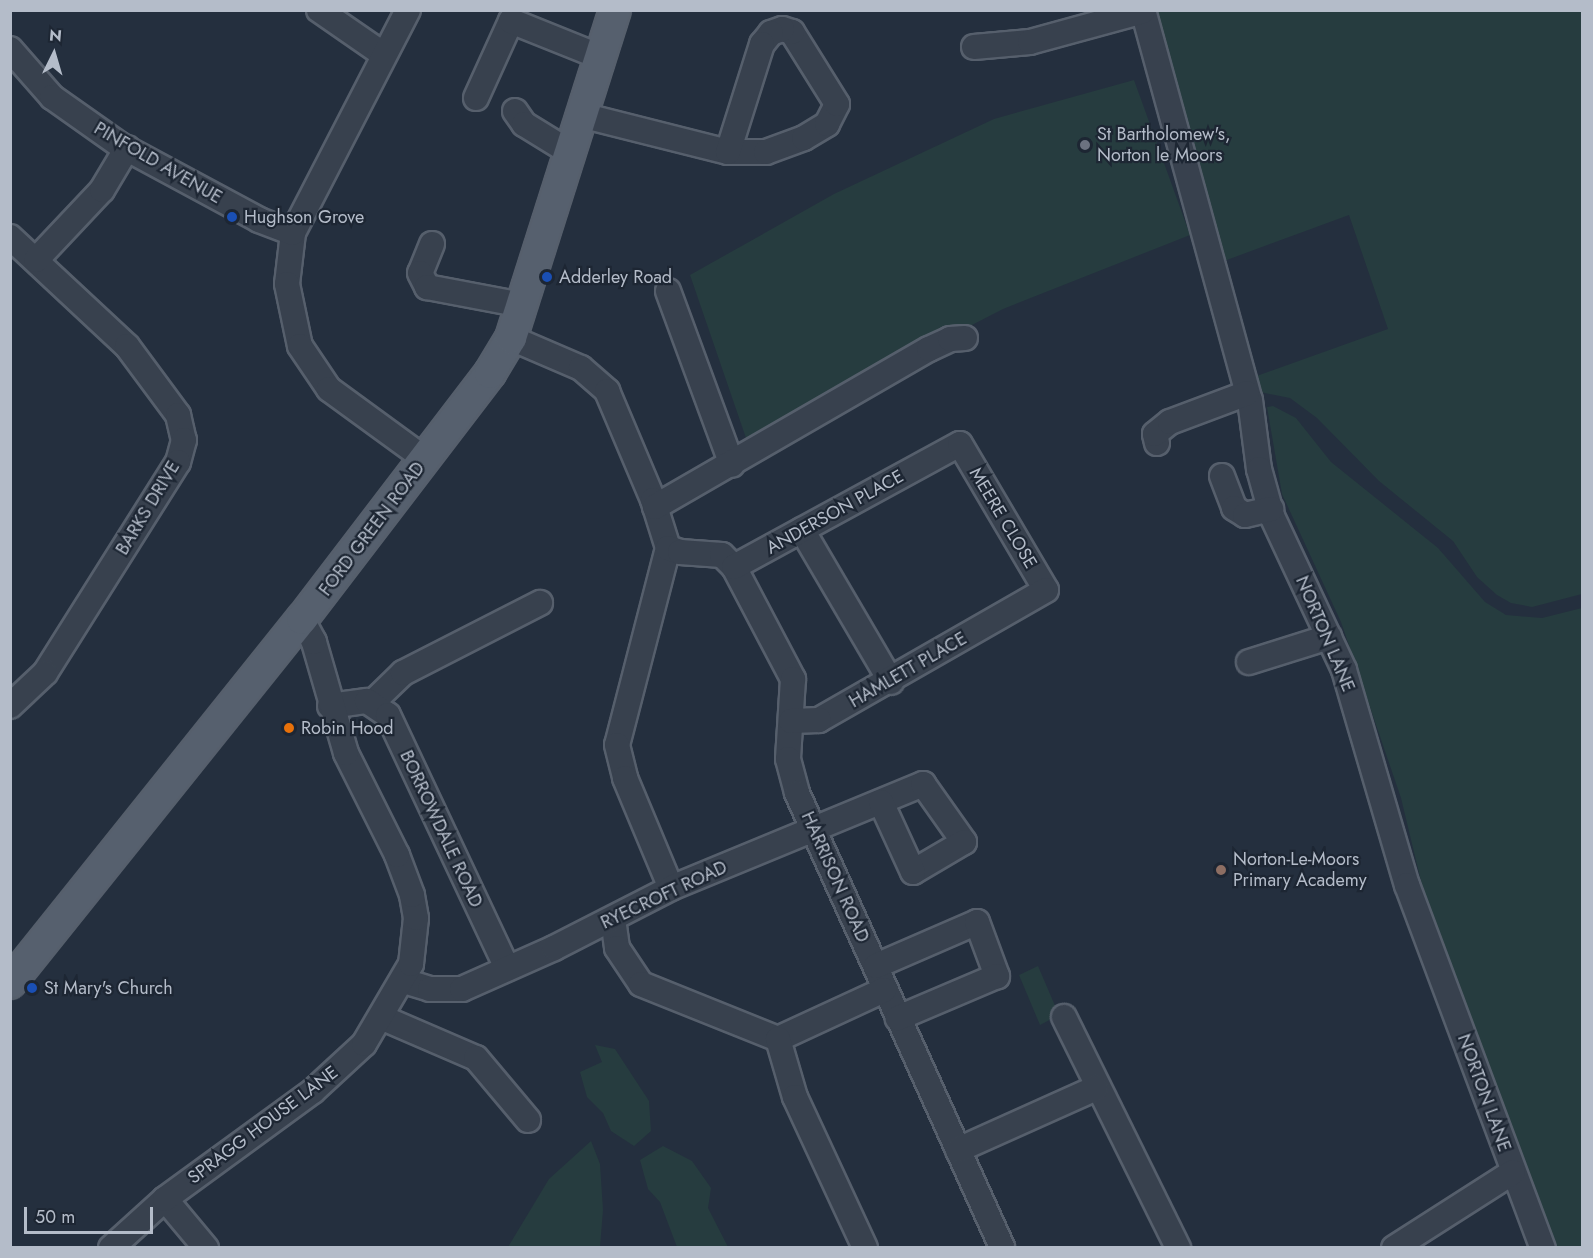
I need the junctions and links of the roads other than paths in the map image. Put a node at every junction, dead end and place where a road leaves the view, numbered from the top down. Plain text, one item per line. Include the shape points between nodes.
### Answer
1 (319, 10) edge
2 (408, 10) edge
3 (615, 10) edge
4 (1143, 11) edge
5 (974, 47) dead end
6 (10, 49) edge
7 (384, 55) junction
8 (602, 57) junction
9 (476, 98) dead end
10 (515, 111) dead end
11 (581, 115) junction
12 (127, 148) junction
13 (568, 151) junction
14 (728, 152) junction
15 (293, 233) junction
16 (11, 238) edge
17 (432, 244) dead end
18 (36, 260) junction
19 (668, 291) dead end
20 (522, 305) junction
21 (511, 338) junction
22 (965, 338) dead end
23 (1247, 393) junction
24 (1156, 444) dead end
25 (936, 457) joint
26 (425, 459) junction
27 (732, 465) junction
28 (1222, 476) dead end
29 (656, 507) junction
30 (1270, 509) junction
31 (802, 531) junction
32 (668, 548) junction
33 (734, 567) junction
34 (540, 603) dead end
35 (1020, 604) joint
36 (303, 619) junction
37 (1329, 637) junction
38 (1249, 662) dead end
39 (891, 682) junction
40 (372, 703) junction
41 (10, 706) edge
42 (330, 706) junction
43 (791, 721) junction
44 (881, 802) junction
45 (814, 830) junction
46 (671, 888) junction
47 (613, 919) junction
48 (876, 966) junction
49 (507, 968) junction
50 (404, 981) junction
51 (10, 983) edge
52 (884, 990) junction
53 (1064, 1017) dead end
54 (383, 1018) junction
55 (898, 1018) junction
56 (778, 1040) junction
57 (1096, 1088) junction
58 (528, 1120) dead end
59 (958, 1150) junction
60 (1513, 1172) junction
61 (165, 1199) junction
62 (111, 1248) edge
63 (206, 1248) edge
64 (866, 1248) edge
65 (1002, 1248) edge
66 (1178, 1248) edge
67 (1394, 1248) edge
68 (1543, 1248) edge

1 - 7 street
2 - 7 street
3 - 8 main road, FORD GREEN ROAD
4 - 5 street via 1030,42
4 - 23 street, NORTON LANE
6 - 12 street, PINFOLD AVENUE via 52,97
7 - 15 street
8 - 9 street via 511,21
8 - 11 main road, FORD GREEN ROAD
10 - 13 street via 524,124
11 - 13 main road, FORD GREEN ROAD
11 - 14 street
12 - 15 street, PINFOLD AVENUE via 259,220
12 - 18 street via 102,189
13 - 20 main road, FORD GREEN ROAD
14 - 14 street via 762,44 771,33 782,29 792,32 837,104 835,115 804,138 766,152
15 - 26 street via 287,284 300,346 329,389
16 - 18 street, BARKS DRIVE
17 - 20 street via 420,273 427,288
18 - 41 street, BARKS DRIVE via 127,346 178,415 184,440 178,462 45,673
19 - 27 street
20 - 21 main road, FORD GREEN ROAD
21 - 26 main road, FORD GREEN ROAD via 490,373
21 - 29 street via 581,368 607,391
22 - 27 street via 958,336 929,350
23 - 24 street via 1170,422 1155,434
23 - 30 street, NORTON LANE
25 - 31 street, ANDERSON PLACE
25 - 35 street, MEERE CLOSE via 960,444 1046,590
26 - 36 main road, FORD GREEN ROAD
27 - 29 street
28 - 30 street via 1234,508 1245,515
29 - 32 street
30 - 37 street, NORTON LANE
31 - 33 street, ANDERSON PLACE
31 - 39 street
32 - 33 street via 722,555
32 - 46 street via 617,745 625,778
33 - 43 street, HARRISON ROAD via 793,679
34 - 40 street via 403,673
35 - 39 street, HAMLETT PLACE
36 - 42 street, SPRAGG HOUSE LANE via 314,642
36 - 51 main road, FORD GREEN ROAD
37 - 38 street
37 - 60 street, NORTON LANE via 1344,670 1407,885
39 - 43 street, HAMLETT PLACE via 819,720
40 - 42 street
40 - 49 street, BORROWDALE ROAD via 388,715
42 - 50 street, SPRAGG HOUSE LANE via 345,753 398,855 412,895 416,942
43 - 45 street, HARRISON ROAD via 788,759 797,793
44 - 44 street, RYECROFT ROAD via 922,784 964,842 913,872
44 - 45 street, RYECROFT ROAD
45 - 46 street, RYECROFT ROAD
45 - 48 street, HARRISON ROAD
46 - 47 street, RYECROFT ROAD
47 - 49 street, RYECROFT ROAD
47 - 56 street via 617,948 641,984
48 - 52 street, HARRISON ROAD
48 - 55 street via 977,922 998,976
49 - 50 street, RYECROFT ROAD via 462,989 430,989
50 - 54 street, SPRAGG HOUSE LANE
52 - 55 street, HARRISON ROAD
52 - 56 street
53 - 57 street
54 - 58 street via 476,1058
54 - 61 street, SPRAGG HOUSE LANE via 364,1044 313,1091
55 - 59 street, HARRISON ROAD
56 - 64 street via 795,1097
57 - 59 street
57 - 66 street via 1134,1153
59 - 65 street, HARRISON ROAD
60 - 67 street
60 - 68 street, NORTON LANE
61 - 62 street, SPRAGG HOUSE LANE
61 - 63 street

